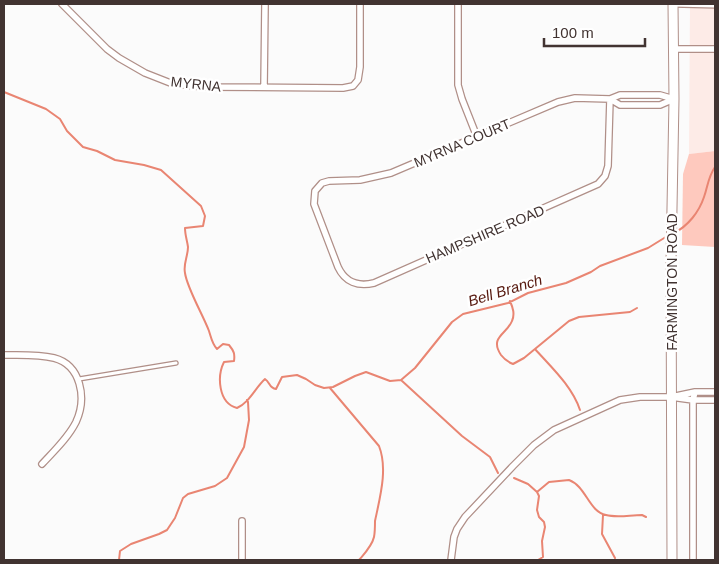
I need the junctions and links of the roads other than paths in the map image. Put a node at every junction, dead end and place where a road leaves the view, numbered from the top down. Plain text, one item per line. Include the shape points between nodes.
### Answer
1 (62, 4) edge
2 (265, 4) edge
3 (360, 4) edge
4 (458, 4) edge
5 (672, 5) edge
6 (715, 6) edge
7 (715, 48) edge
8 (672, 49) junction
9 (264, 87) junction
10 (610, 99) junction
11 (674, 99) junction
12 (477, 136) junction
13 (316, 188) joint
14 (4, 355) edge
15 (176, 363) dead end
16 (79, 379) junction
17 (695, 392) junction
18 (715, 392) edge
19 (671, 397) junction
20 (693, 400) junction
21 (715, 400) edge
22 (42, 464) dead end
23 (242, 521) dead end
24 (242, 560) edge
25 (451, 560) edge
26 (672, 560) edge
27 (693, 560) edge

1 - 9 street, MYRNA via 108,50 159,79 188,86
2 - 9 street
3 - 9 street, MYRNA via 360,75 356,83 343,88
4 - 12 street via 458,85
5 - 6 lane
5 - 8 main road, FARMINGTON ROAD
7 - 8 street
8 - 11 main road, FARMINGTON ROAD
10 - 11 street, MYRNA COURT via 620,95 660,95
10 - 11 street, MYRNA COURT via 620,105 660,105
10 - 12 street, MYRNA COURT via 558,102
10 - 13 street, HAMPSHIRE ROAD via 608,166 598,184 374,282 353,283 338,267 314,204
11 - 19 main road, FARMINGTON ROAD
12 - 13 street, MYRNA COURT via 391,173 360,180 329,180
14 - 16 street via 54,358 71,367
15 - 16 lane
16 - 22 street via 81,401 76,422
17 - 18 street
17 - 19 street
17 - 20 street
19 - 20 street
19 - 25 street via 620,400 545,436 512,466 460,524 454,537
19 - 26 main road, FARMINGTON ROAD
20 - 21 street
20 - 27 street
23 - 24 street

